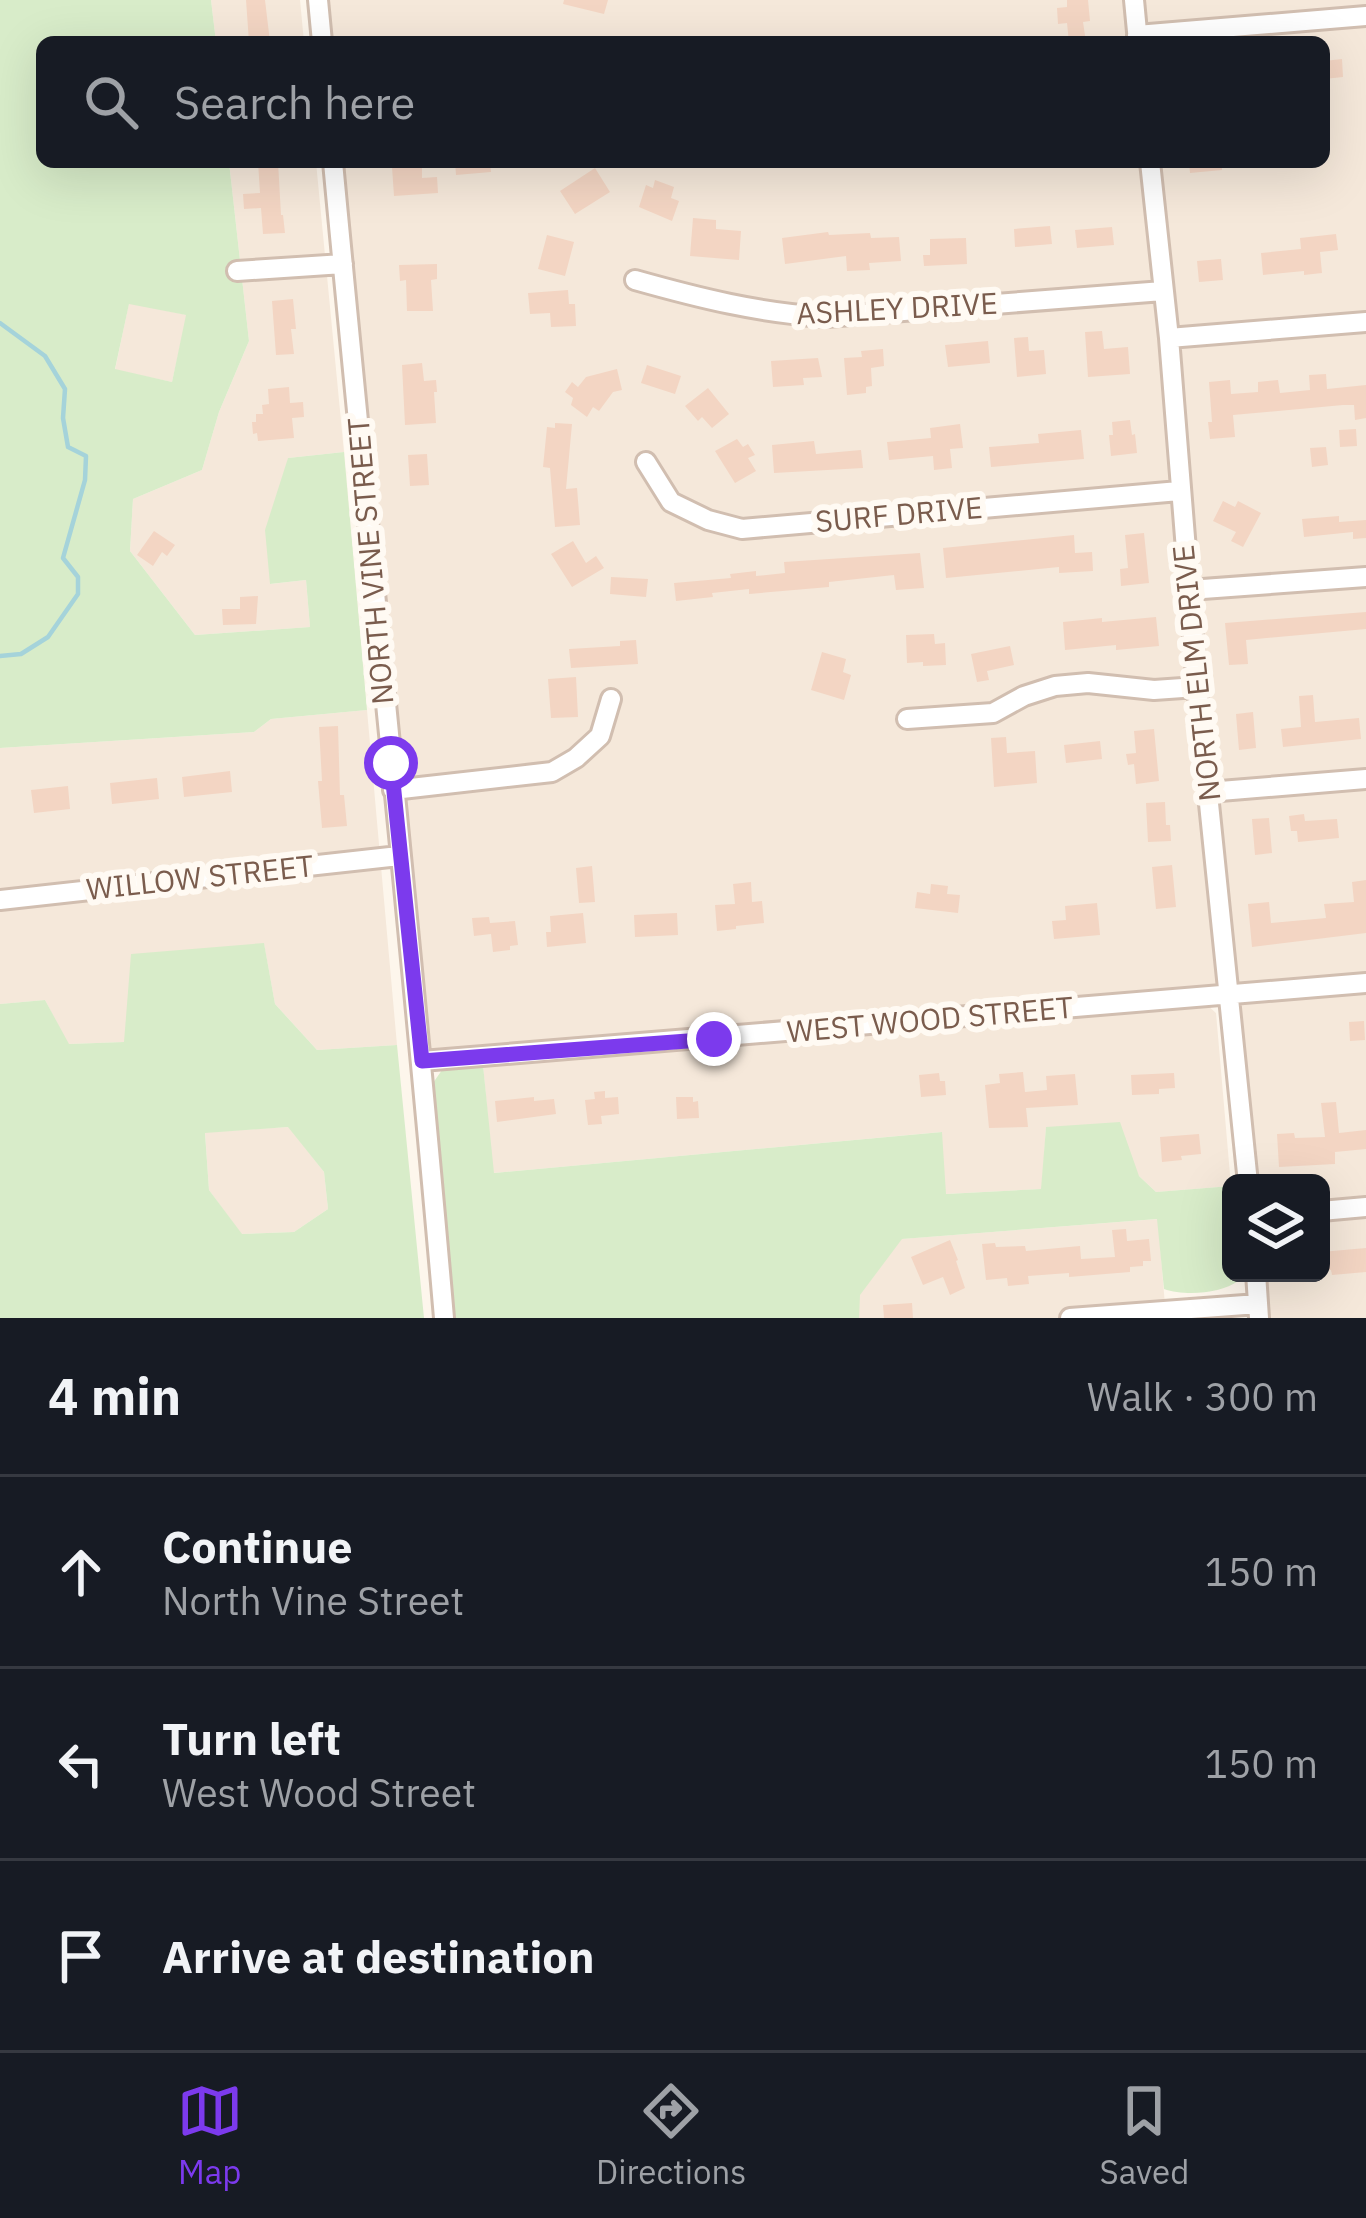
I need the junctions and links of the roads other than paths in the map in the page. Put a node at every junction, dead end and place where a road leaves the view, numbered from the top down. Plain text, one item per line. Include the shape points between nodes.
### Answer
1 (318, 0) edge
2 (1134, 0) edge
3 (1366, 16) edge
4 (321, 36) edge
5 (1138, 36) edge
6 (1159, 36) edge
7 (334, 168) edge
8 (1151, 168) edge
9 (343, 264) junction
10 (237, 271) dead end
11 (635, 280) dead end
12 (1163, 291) junction
13 (1366, 322) edge
14 (1168, 338) junction
15 (646, 462) dead end
16 (1179, 491) junction
17 (1366, 577) edge
18 (1189, 590) junction
19 (1198, 686) junction
20 (611, 699) dead end
21 (907, 718) dead end
22 (1366, 779) edge
23 (393, 790) junction
24 (1208, 792) junction
25 (399, 856) junction
26 (0, 900) edge
27 (1366, 983) edge
28 (1229, 995) junction
29 (422, 1061) junction
30 (1247, 1174) edge
31 (1366, 1207) edge
32 (1330, 1210) edge
33 (1259, 1311) edge
34 (444, 1318) edge
35 (1070, 1318) edge

1 - 4 street
2 - 5 street
3 - 6 street
7 - 9 street, NORTH VINE STREET
8 - 12 street, NORTH ELM DRIVE
9 - 10 street
9 - 23 street, NORTH VINE STREET
11 - 12 street, ASHLEY DRIVE via 722,304 826,317
12 - 14 street, NORTH ELM DRIVE
13 - 14 street
14 - 16 street, NORTH ELM DRIVE
15 - 16 street, SURF DRIVE via 671,502 742,529
16 - 18 street, NORTH ELM DRIVE
17 - 18 street
18 - 19 street, NORTH ELM DRIVE
19 - 21 street via 1055,686 993,713
19 - 24 street, NORTH ELM DRIVE
20 - 23 street via 600,736 552,772
22 - 24 street
23 - 25 street, NORTH VINE STREET
24 - 28 street, NORTH ELM DRIVE
25 - 26 street, WILLOW STREET
25 - 29 street, NORTH VINE STREET
27 - 28 street, WEST WOOD STREET
28 - 29 street, WEST WOOD STREET
28 - 30 street, NORTH ELM DRIVE
29 - 34 street, NORTH VINE STREET
31 - 32 street
33 - 35 street

